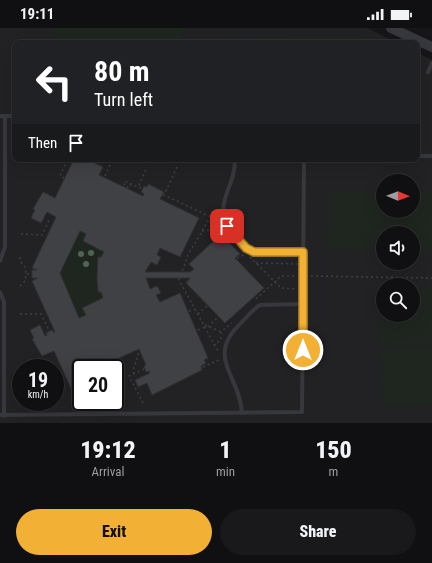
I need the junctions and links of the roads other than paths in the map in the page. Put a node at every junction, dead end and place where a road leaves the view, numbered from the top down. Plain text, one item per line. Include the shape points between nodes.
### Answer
1 (391, 28) edge
2 (417, 40) edge
3 (420, 41) edge
4 (432, 47) edge
5 (432, 63) edge
6 (428, 72) dead end
7 (0, 116) edge
8 (5, 116) junction
9 (12, 116) edge
10 (420, 156) edge
11 (432, 156) edge
12 (235, 162) edge
13 (304, 162) edge
14 (303, 252) junction
15 (0, 261) edge
16 (0, 292) edge
17 (303, 304) junction
18 (242, 413) junction
19 (2, 416) edge

1 - 2 street
3 - 4 street
5 - 6 lane
7 - 8 lane
8 - 9 lane
8 - 15 lane via 5,247
10 - 11 lane
12 - 14 lane via 236,171 223,199 227,226 246,248 254,252
13 - 14 lane
14 - 17 lane
16 - 19 lane via 4,302
17 - 18 lane via 302,412
17 - 18 lane via 260,305 230,332 224,358 241,398
18 - 19 lane

